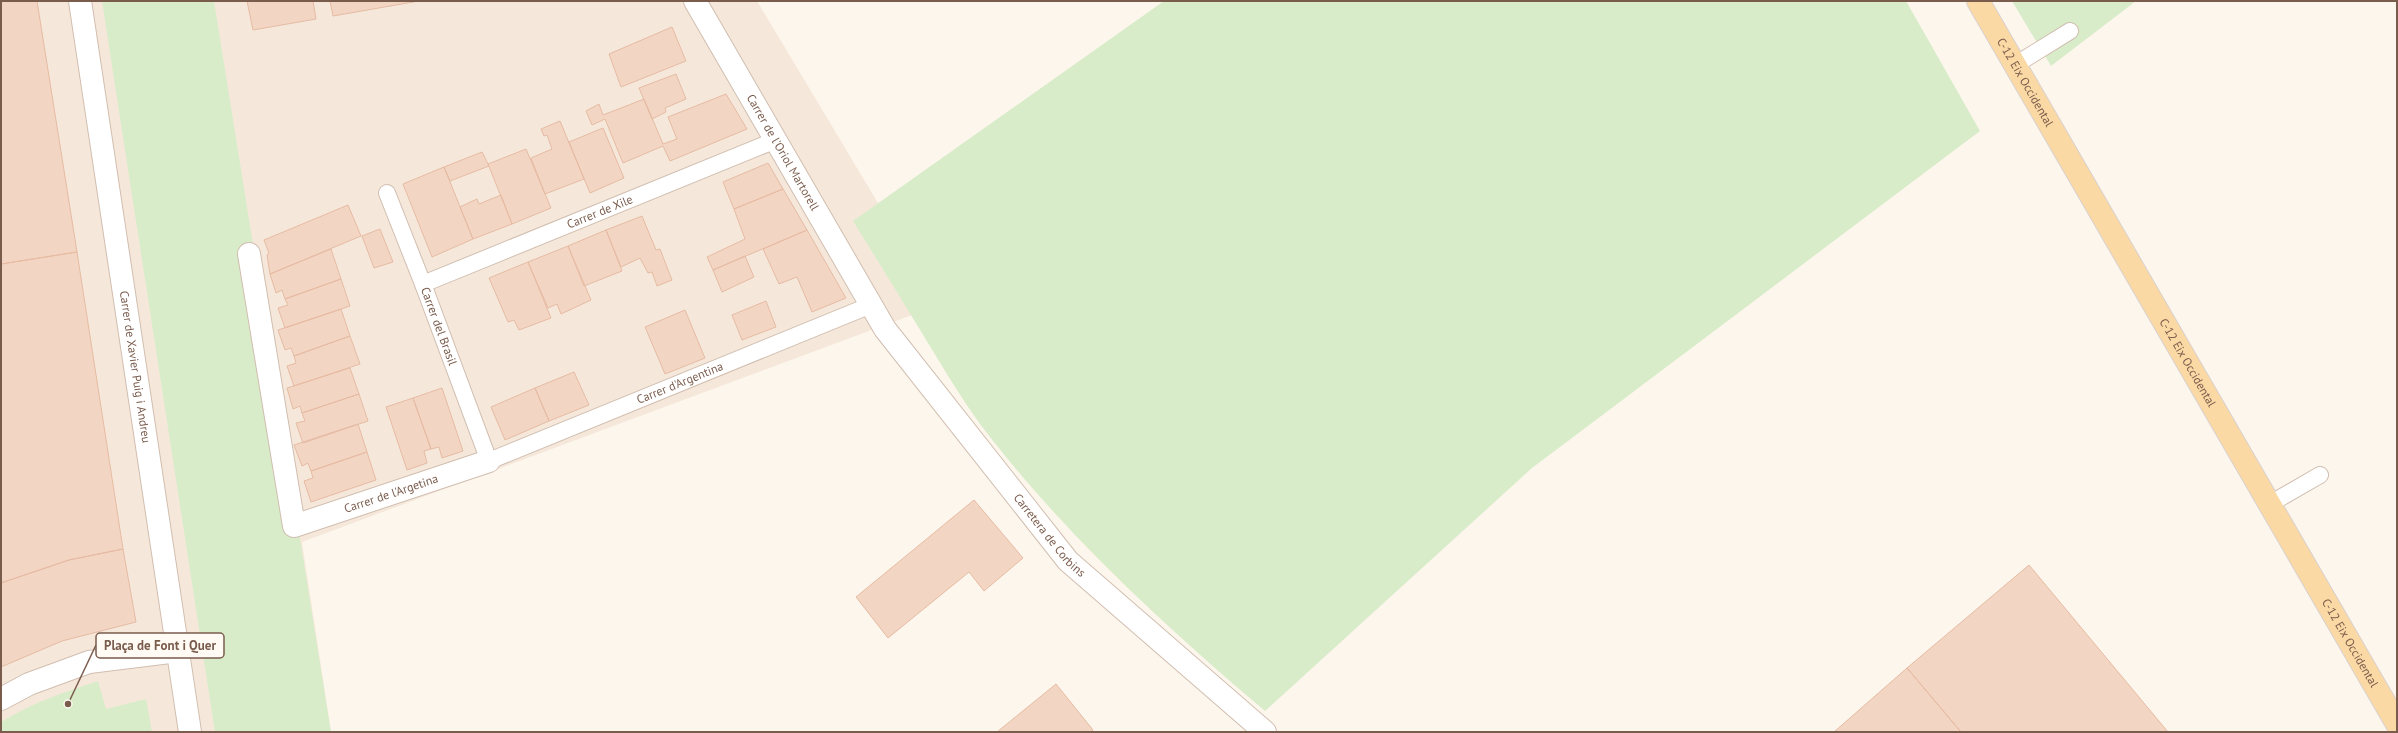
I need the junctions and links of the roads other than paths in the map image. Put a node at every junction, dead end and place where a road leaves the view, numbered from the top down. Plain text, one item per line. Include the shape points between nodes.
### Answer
1 (80, 1) edge
2 (695, 1) edge
3 (1978, 1) edge
4 (2070, 31) dead end
5 (2015, 65) junction
6 (776, 140) junction
7 (387, 193) dead end
8 (249, 254) dead end
9 (423, 284) junction
10 (871, 305) junction
11 (489, 460) junction
12 (2320, 475) dead end
13 (2268, 505) junction
14 (178, 651) junction
15 (1, 699) edge
16 (2397, 724) edge
17 (190, 732) edge
18 (1265, 732) edge

1 - 14 street, Carrer de Xavier Puig i Andreu
2 - 6 street, Carrer de l'Oriol Martorell
3 - 5 main road, C-12 Eix Occidental
4 - 5 lane
5 - 13 main road, C-12 Eix Occidental
6 - 9 lane, Carrer de Xile
6 - 10 street, Carrer de l'Oriol Martorell
7 - 9 lane, Carrer del Brasil
8 - 11 street, Carrer de l'Argetina via 294,526
9 - 11 lane, Carrer del Brasil
10 - 11 lane, Carrer d'Argentina
10 - 18 street, Carretera de Corbins via 885,329 1068,561
12 - 13 lane
13 - 16 main road, C-12 Eix Occidental
14 - 15 street via 89,662 29,684
14 - 17 street, Carrer de Xavier Puig i Andreu

